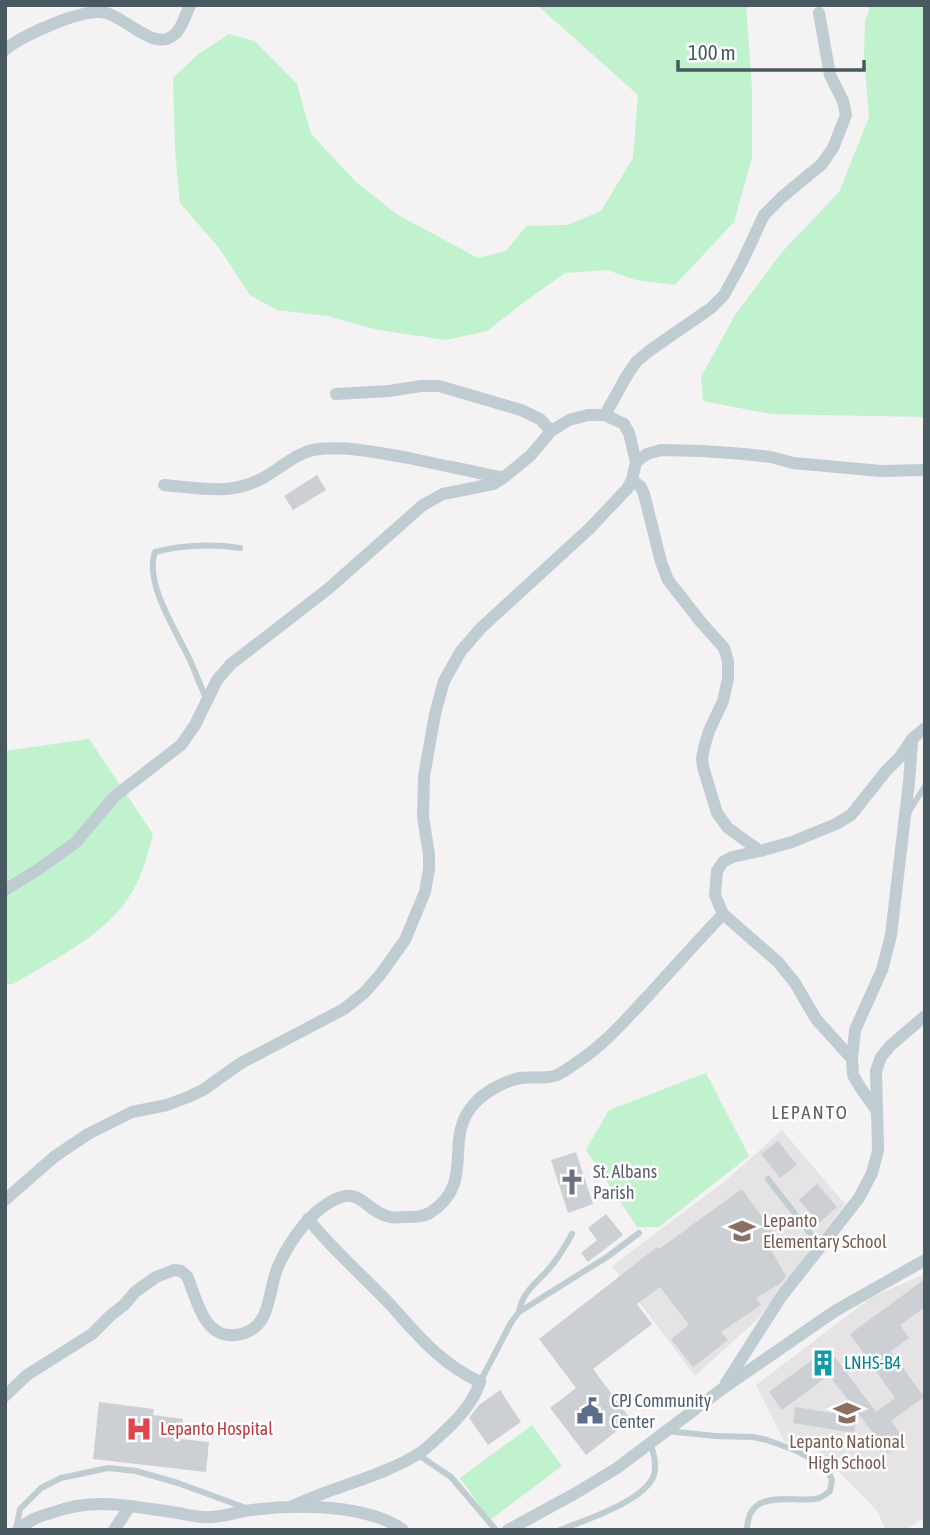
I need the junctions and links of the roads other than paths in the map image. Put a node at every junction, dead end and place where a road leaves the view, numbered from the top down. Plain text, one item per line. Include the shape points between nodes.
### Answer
1 (190, 5) edge
2 (819, 13) dead end
3 (5, 50) edge
4 (336, 394) dead end
5 (605, 415) junction
6 (551, 431) junction
7 (636, 462) junction
8 (925, 470) edge
9 (503, 478) junction
10 (632, 480) junction
11 (164, 485) dead end
12 (240, 548) dead end
13 (206, 700) junction
14 (925, 728) edge
15 (912, 739) junction
16 (925, 786) edge
17 (904, 820) junction
18 (760, 851) junction
19 (5, 890) edge
20 (723, 914) junction
21 (925, 1016) edge
22 (852, 1059) junction
23 (877, 1111) junction
24 (768, 1179) dead end
25 (5, 1200) edge
26 (309, 1219) junction
27 (639, 1233) dead end
28 (572, 1234) dead end
29 (820, 1246) junction
30 (925, 1260) edge
31 (519, 1312) junction
32 (480, 1382) junction
33 (722, 1389) junction
34 (5, 1396) edge
35 (666, 1431) junction
36 (650, 1443) junction
37 (417, 1454) junction
38 (130, 1506) junction
39 (293, 1506) junction
40 (252, 1510) junction
41 (17, 1530) edge
42 (114, 1530) edge
43 (404, 1530) edge
44 (496, 1530) edge
45 (508, 1530) edge
46 (560, 1530) edge
47 (747, 1530) edge

1 - 3 street via 171,37 151,38 120,18 97,12 37,31
2 - 5 street via 830,75 846,115 834,148 764,215 724,295 636,362
4 - 6 street via 439,386 521,410 540,419
5 - 6 street via 569,420
5 - 7 street via 624,424
6 - 9 street
7 - 8 street via 661,450 703,451 869,470
7 - 10 street
9 - 11 street via 379,453 319,449 304,452 241,488
9 - 13 street via 443,494 423,505 328,589 231,664
10 - 18 street via 644,494 668,580 724,648 728,679 705,744 703,767 718,813 728,828
10 - 25 street via 589,529 481,628 444,681 424,776 423,817 429,855 425,892 405,940 380,975 344,1009 241,1062 203,1090 167,1105 132,1112 88,1135 54,1157
12 - 13 lane via 170,548 155,552 152,560 159,597
13 - 19 street via 181,745 116,796 76,842
14 - 15 street
15 - 17 street
15 - 18 street via 851,815
16 - 17 lane
17 - 22 street via 891,935 882,970 855,1030
18 - 20 street via 732,857 718,871 715,895
20 - 22 street via 778,962 816,1019
20 - 26 street via 606,1042 556,1076 519,1079 475,1102 458,1133 458,1164 451,1194 430,1213 391,1217 350,1196 338,1198
21 - 23 street via 881,1057 876,1071
22 - 23 street via 853,1075
23 - 29 street via 878,1151 872,1172 859,1198
24 - 29 lane
26 - 32 street via 416,1335
26 - 34 street via 285,1252 257,1327 235,1335 214,1331 206,1323 187,1276 174,1270 135,1292 92,1334 27,1375
27 - 31 lane
28 - 31 lane via 523,1296
29 - 33 street
30 - 33 street via 835,1311
31 - 32 lane
32 - 37 street via 458,1419
33 - 35 street
35 - 36 street
35 - 47 lane via 767,1440 797,1451 829,1473 830,1491 819,1499 761,1502 747,1520
36 - 45 street via 617,1468
36 - 46 lane via 655,1466 653,1478 643,1490
37 - 39 street
37 - 44 lane via 451,1476
38 - 40 street via 208,1518
38 - 41 street via 69,1506 30,1520
38 - 42 street
39 - 40 street
39 - 43 street via 362,1511
40 - 41 lane via 136,1471 108,1468 61,1478 41,1488 20,1508

